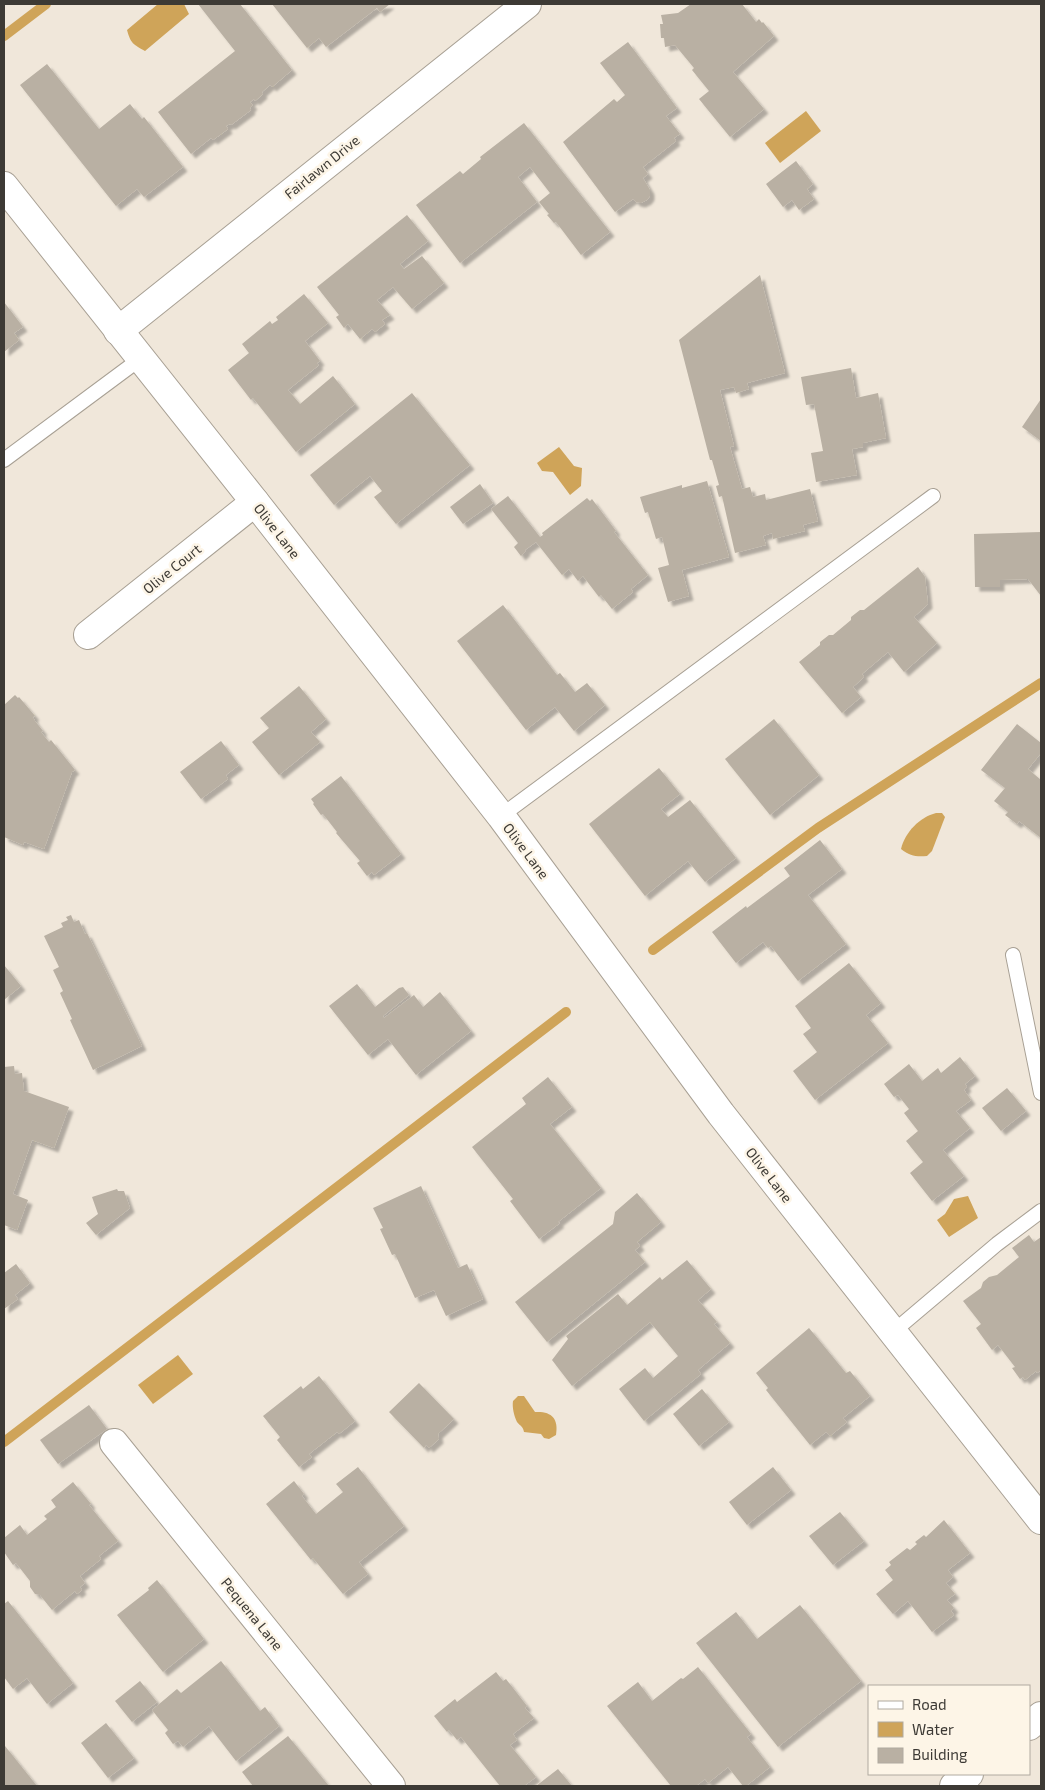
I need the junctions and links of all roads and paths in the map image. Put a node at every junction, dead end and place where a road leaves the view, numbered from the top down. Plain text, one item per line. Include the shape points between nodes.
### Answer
1 (527, 4) edge
2 (4, 186) edge
3 (118, 331) junction
4 (140, 359) junction
5 (4, 460) edge
6 (933, 496) dead end
7 (255, 502) junction
8 (88, 636) dead end
9 (501, 816) junction
10 (1013, 955) dead end
11 (1041, 1093) edge
12 (1041, 1211) edge
13 (893, 1332) junction
14 (114, 1443) dead end
15 (1041, 1520) edge
16 (1041, 1716) edge
17 (1030, 1725) edge
18 (968, 1775) edge
19 (391, 1786) edge
20 (954, 1786) edge

1 - 3 street, Fairlawn Drive
2 - 3 street, Olive Lane
3 - 4 street, Olive Lane
4 - 5 lane
4 - 7 street, Olive Lane
6 - 9 lane
7 - 8 street, Olive Court
7 - 9 street, Olive Lane
9 - 13 street, Olive Lane via 721,1114
10 - 11 lane
12 - 13 lane
13 - 15 street, Olive Lane
14 - 19 street, Pequena Lane
16 - 17 street
18 - 20 street

